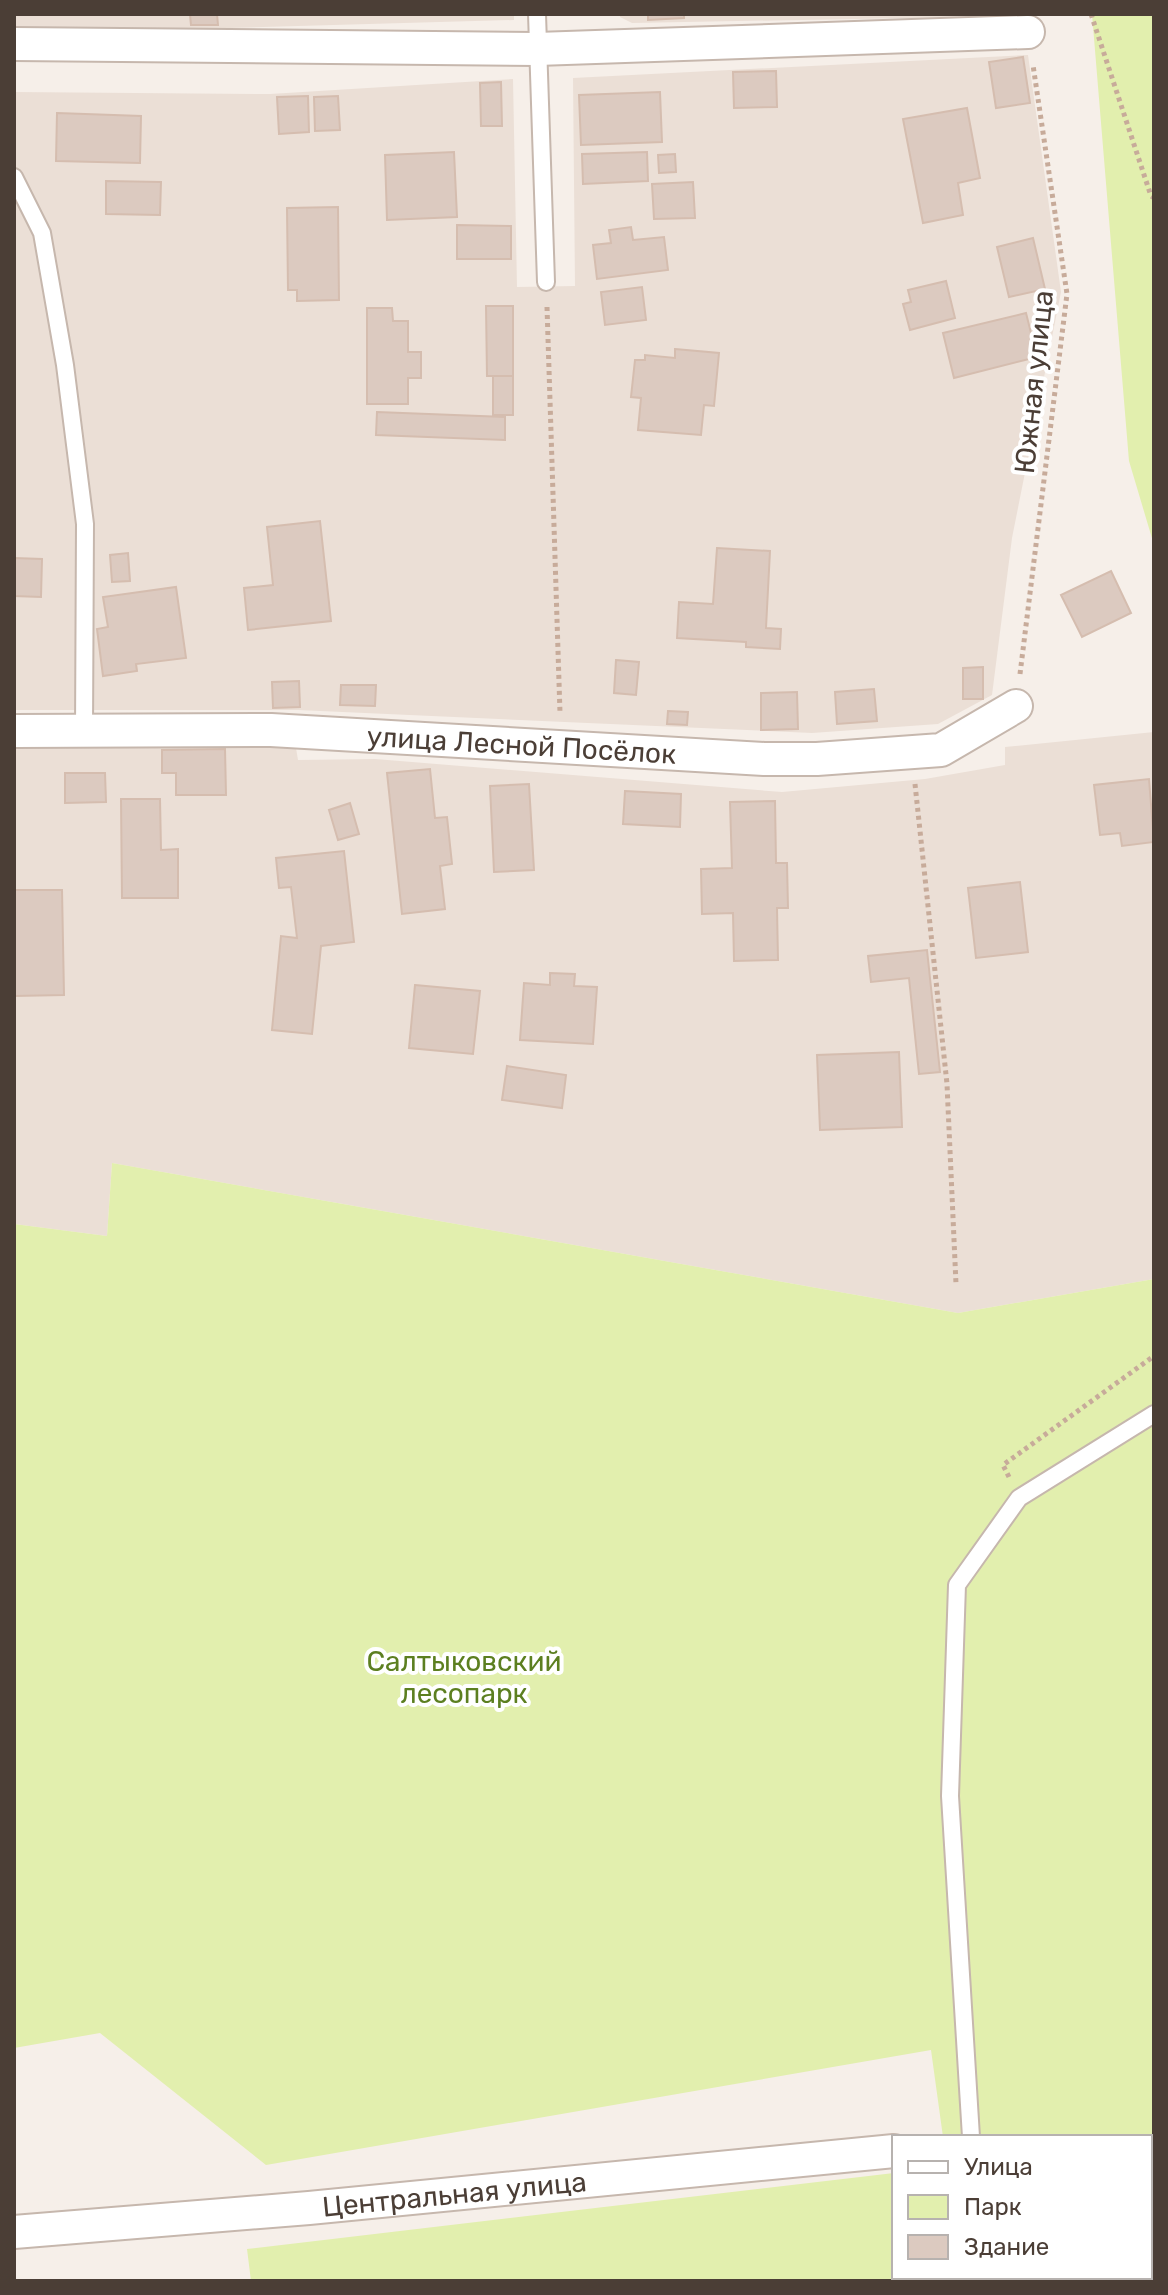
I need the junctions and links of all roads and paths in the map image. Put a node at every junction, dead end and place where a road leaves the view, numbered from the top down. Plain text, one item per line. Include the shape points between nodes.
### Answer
1 (537, 14) edge
2 (1091, 14) edge
3 (1028, 32) joint
4 (14, 44) edge
5 (537, 49) junction
6 (14, 177) edge
7 (1154, 198) edge
8 (546, 282) joint
9 (1016, 706) joint
10 (14, 731) edge
11 (84, 731) junction
12 (561, 747) junction
13 (911, 752) junction
14 (956, 1284) dead end
15 (1154, 1356) edge
16 (1154, 1414) edge
17 (1019, 1498) junction
18 (971, 2135) edge
19 (892, 2151) edge
20 (14, 2232) edge

1 - 5 lane
2 - 7 path
3 - 5 street
3 - 9 path, Южная улица via 1067,294
4 - 5 street
5 - 8 lane
6 - 11 lane via 42,233 65,365 85,524
8 - 12 path
9 - 13 street, улица Лесной Посёлок via 941,750
10 - 11 street, улица Лесной Посёлок
11 - 12 street, улица Лесной Посёлок via 271,730
12 - 13 street, улица Лесной Посёлок via 778,759
13 - 14 path via 947,1084
15 - 17 path via 1003,1465
16 - 17 lane
17 - 18 lane via 957,1585 950,1796
19 - 20 street, Центральная улица

